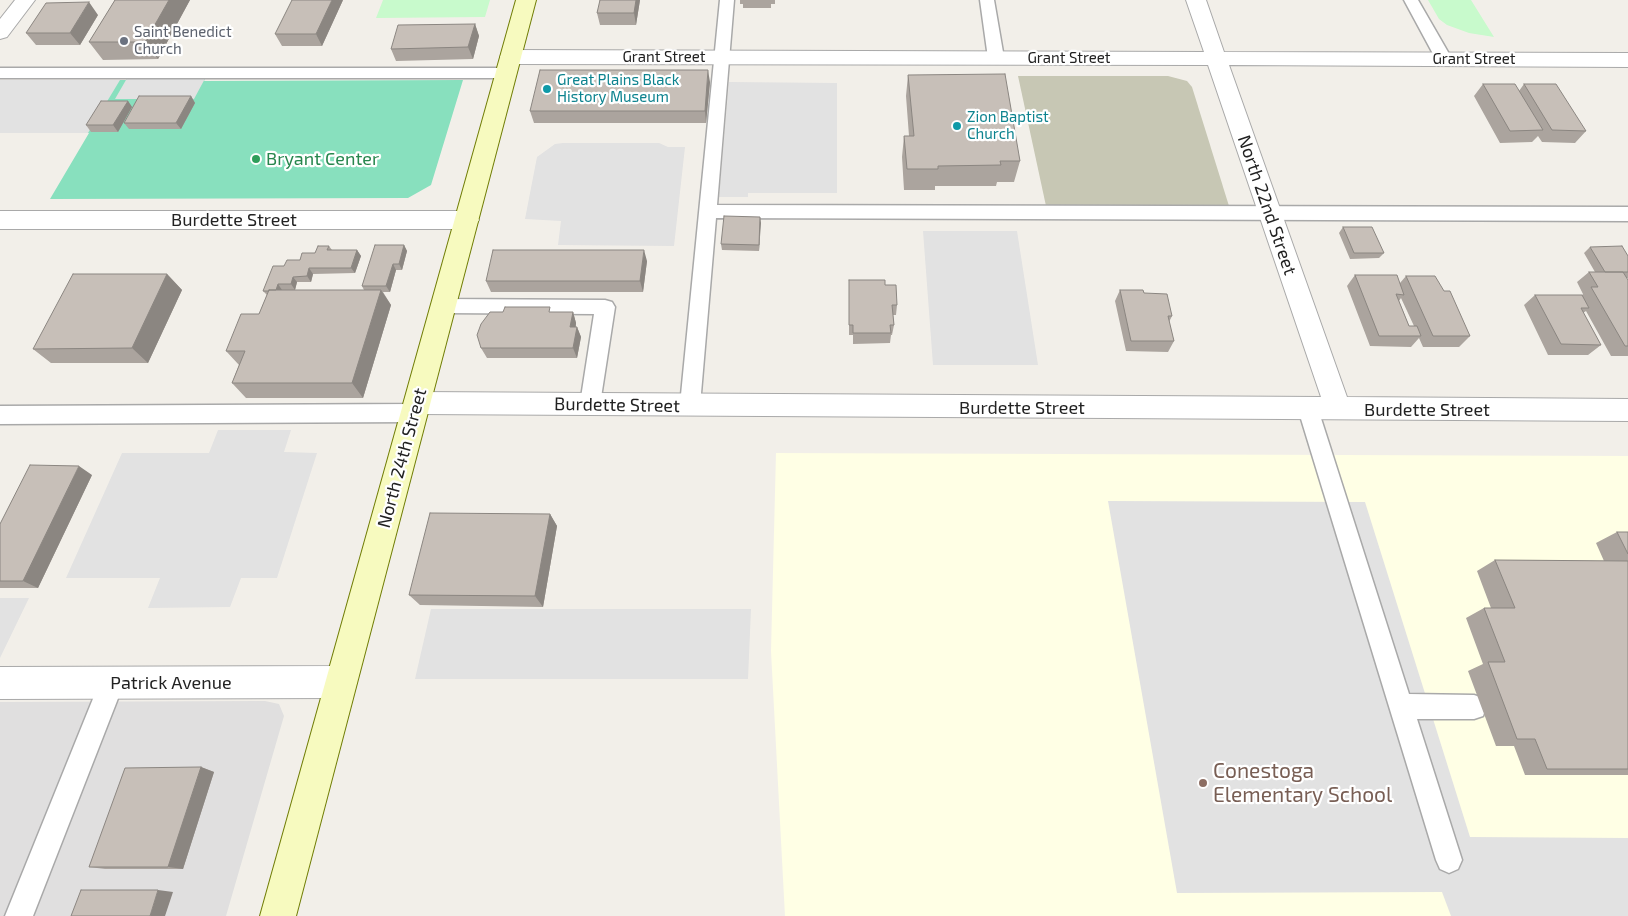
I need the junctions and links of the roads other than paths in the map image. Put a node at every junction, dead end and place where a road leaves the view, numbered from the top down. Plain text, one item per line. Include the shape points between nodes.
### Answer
1 (25, 0) edge
2 (526, 0) edge
3 (727, 0) edge
4 (987, 0) edge
5 (1196, 0) edge
6 (1411, 0) edge
7 (0, 34) edge
8 (721, 57) junction
9 (996, 58) junction
10 (1216, 58) junction
11 (1444, 60) junction
12 (1628, 60) edge
13 (508, 65) junction
14 (0, 73) edge
15 (708, 211) junction
16 (1271, 214) junction
17 (1628, 214) edge
18 (0, 220) edge
19 (467, 220) junction
20 (443, 306) junction
21 (590, 404) junction
22 (690, 406) junction
23 (415, 408) junction
24 (1308, 410) junction
25 (1338, 410) junction
26 (1628, 410) edge
27 (0, 416) edge
28 (341, 682) junction
29 (0, 683) edge
30 (112, 683) junction
31 (1401, 706) junction
32 (1474, 707) dead end
33 (1449, 860) dead end
34 (19, 916) edge
35 (278, 916) edge

1 - 7 street
2 - 13 main road, North 24th Street
3 - 8 lane
4 - 9 lane
5 - 10 street, North 22nd Street
6 - 11 lane
8 - 9 street, Grant Street
8 - 13 street, Grant Street
8 - 15 lane
9 - 10 street, Grant Street
10 - 11 street, Grant Street
10 - 16 street, North 22nd Street
11 - 12 street, Grant Street
13 - 14 lane
13 - 19 main road, North 24th Street
15 - 16 lane
15 - 22 lane
16 - 17 lane
16 - 25 street, North 22nd Street
18 - 19 street, Burdette Street
19 - 20 main road, North 24th Street
20 - 21 lane via 605,307
20 - 23 main road, North 24th Street
21 - 22 street, Burdette Street
21 - 23 street, Burdette Street
22 - 24 street, Burdette Street
23 - 27 lane
23 - 28 main road, North 24th Street
24 - 25 street, Burdette Street
24 - 31 lane
25 - 26 street, Burdette Street
28 - 30 street, Patrick Avenue
28 - 35 main road, North 24th Street
29 - 30 street, Patrick Avenue
30 - 34 lane
31 - 32 lane
31 - 33 lane

